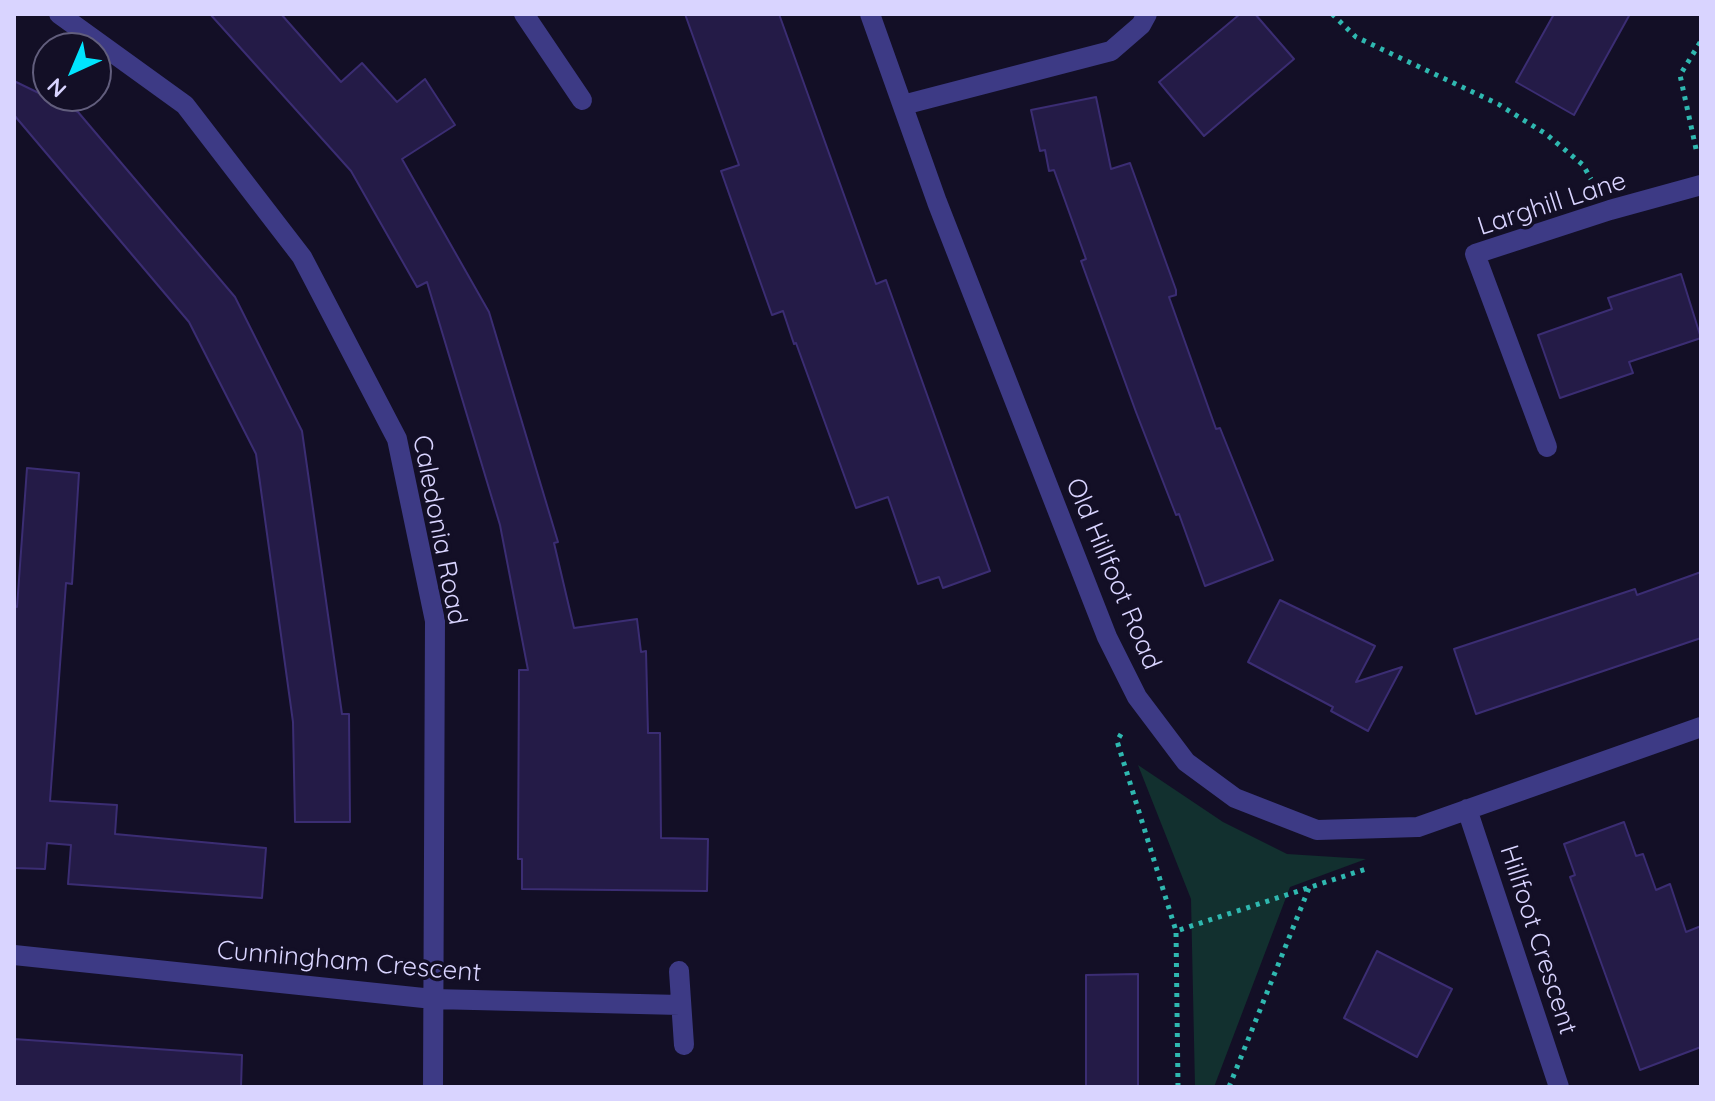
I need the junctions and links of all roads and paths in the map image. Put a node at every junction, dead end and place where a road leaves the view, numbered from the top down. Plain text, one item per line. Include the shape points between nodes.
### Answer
1 (59, 14) edge
2 (524, 14) edge
3 (870, 14) edge
4 (1147, 14) edge
5 (1332, 14) edge
6 (1701, 41) edge
7 (582, 100) dead end
8 (903, 105) junction
9 (1698, 157) dead end
10 (1701, 185) edge
11 (1610, 210) junction
12 (1547, 447) dead end
13 (1137, 697) junction
14 (1701, 727) edge
15 (1467, 809) junction
16 (1418, 827) junction
17 (1309, 887) junction
18 (1176, 931) junction
19 (14, 955) edge
20 (679, 971) dead end
21 (433, 999) junction
22 (680, 1005) junction
23 (684, 1045) dead end
24 (433, 1087) edge
25 (1178, 1087) edge
26 (1229, 1087) edge
27 (1559, 1087) edge

1 - 21 street, Caledonia Road via 185,105 302,257 397,439 435,621
2 - 7 street
3 - 8 street, Old Hillfoot Road
4 - 8 street via 1111,51
5 - 11 path via 1356,37 1498,104 1546,134 1583,165
6 - 9 path via 1680,75
8 - 13 street, Old Hillfoot Road via 1107,637
10 - 11 street, Larghill Lane
11 - 12 street, Larghill Lane via 1475,254
13 - 16 street, Old Hillfoot Road via 1186,762 1235,798 1317,830
13 - 18 path via 1117,741
14 - 15 street, Old Hillfoot Road
15 - 16 street, Old Hillfoot Road
15 - 27 street, Hillfoot Crescent
16 - 17 path via 1397,859
17 - 18 path
17 - 26 path
18 - 25 path
19 - 21 street, Cunningham Crescent
20 - 22 street
21 - 22 street, Cunningham Crescent
21 - 24 street, Caledonia Road
22 - 23 street

